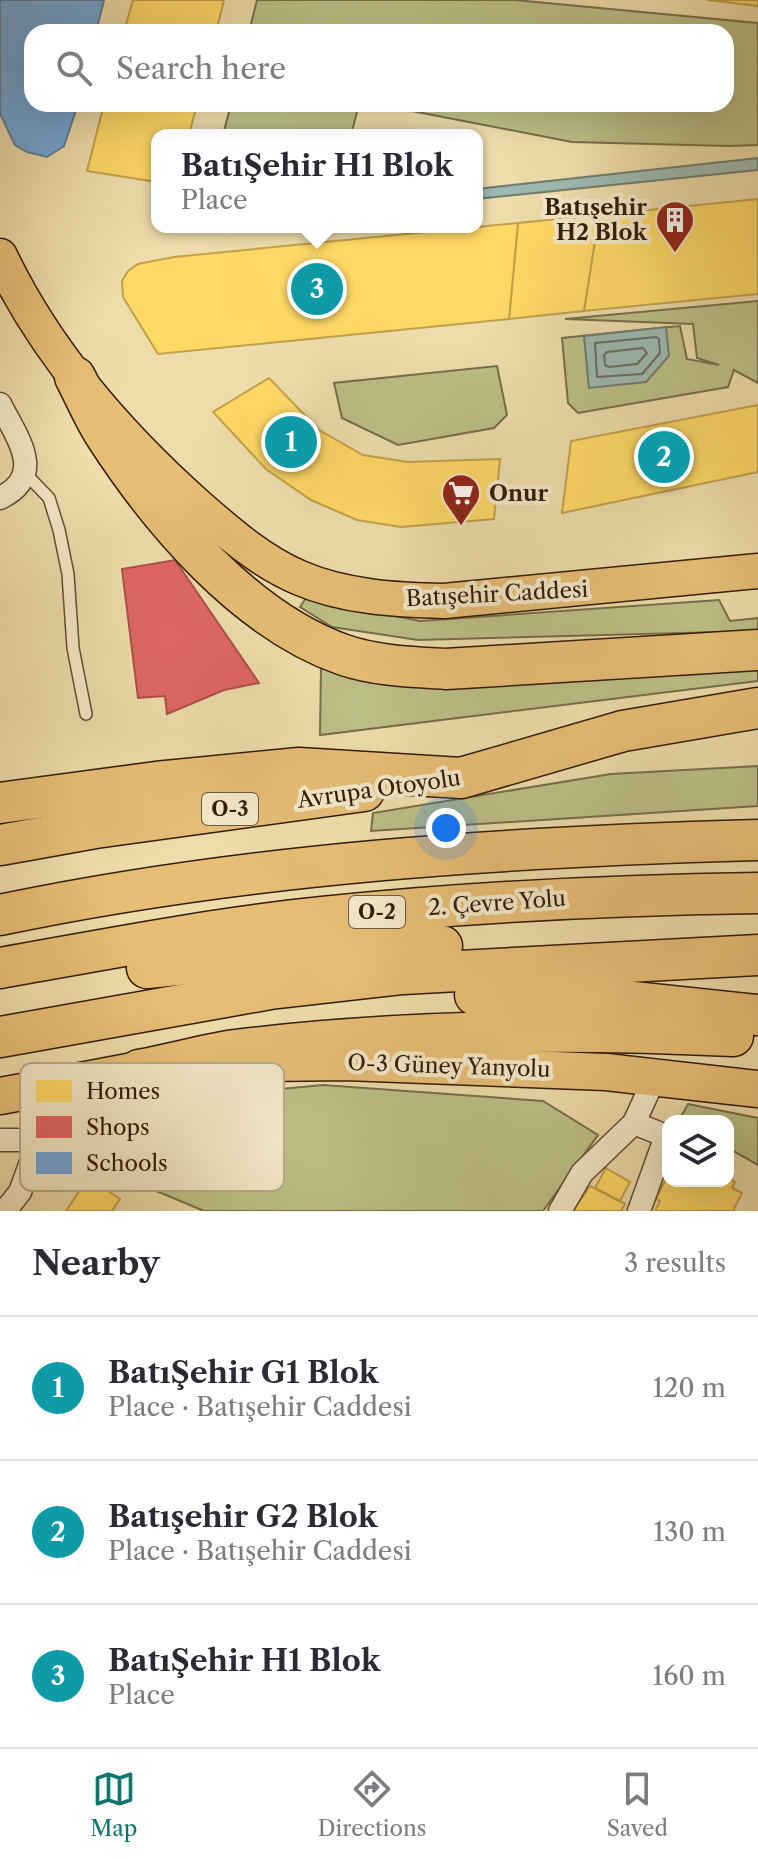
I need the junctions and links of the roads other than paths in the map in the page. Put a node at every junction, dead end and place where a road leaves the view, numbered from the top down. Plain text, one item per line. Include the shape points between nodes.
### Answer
1 (0, 256) edge
2 (75, 377) junction
3 (0, 404) edge
4 (25, 473) junction
5 (0, 498) edge
6 (758, 571) edge
7 (758, 650) edge
8 (758, 708) edge
9 (86, 714) dead end
10 (758, 736) edge
11 (461, 778) junction
12 (0, 803) edge
13 (758, 840) edge
14 (0, 845) edge
15 (758, 893) edge
16 (0, 915) edge
17 (758, 947) edge
18 (758, 955) edge
19 (0, 968) edge
20 (0, 984) edge
21 (758, 1015) edge
22 (60, 1026) junction
23 (0, 1037) edge
24 (758, 1037) edge
25 (173, 1063) edge
26 (227, 1063) edge
27 (655, 1077) junction
28 (758, 1089) edge
29 (20, 1092) edge
30 (0, 1096) edge
31 (634, 1123) junction
32 (20, 1191) edge
33 (5, 1211) edge
34 (560, 1211) edge
35 (639, 1211) edge

1 - 2 main road, Batışehir Caddesi via 36,322
2 - 6 main road, Batışehir Caddesi via 163,475 230,534 271,563 329,587 401,600 444,601
2 - 7 highway via 104,434 194,550 279,623 323,647 347,656 446,669
3 - 4 street via 25,457
4 - 5 street via 14,491
4 - 9 lane via 49,498 59,530
8 - 11 highway via 623,731
10 - 11 highway, Avrupa Otoyolu / O-3
11 - 12 highway via 299,768
11 - 14 highway, Avrupa Otoyolu / O-3
13 - 16 highway, O-2 via 422,856 121,893
15 - 19 highway, 2. Çevre Yolu / O-2 via 548,898 320,917
17 - 20 highway via 412,946
18 - 22 highway via 403,974 270,989
21 - 22 highway via 576,996 456,994
22 - 23 highway
24 - 25 highway via 582,1031 366,1039 232,1051
26 - 27 highway, O-3 Güney Yanyolu via 346,1062
27 - 28 highway, O-3 Güney Yanyolu
27 - 31 street
29 - 30 highway, O-3 Güney Yanyolu
31 - 34 street via 582,1173
31 - 35 street via 666,1136
32 - 33 street

